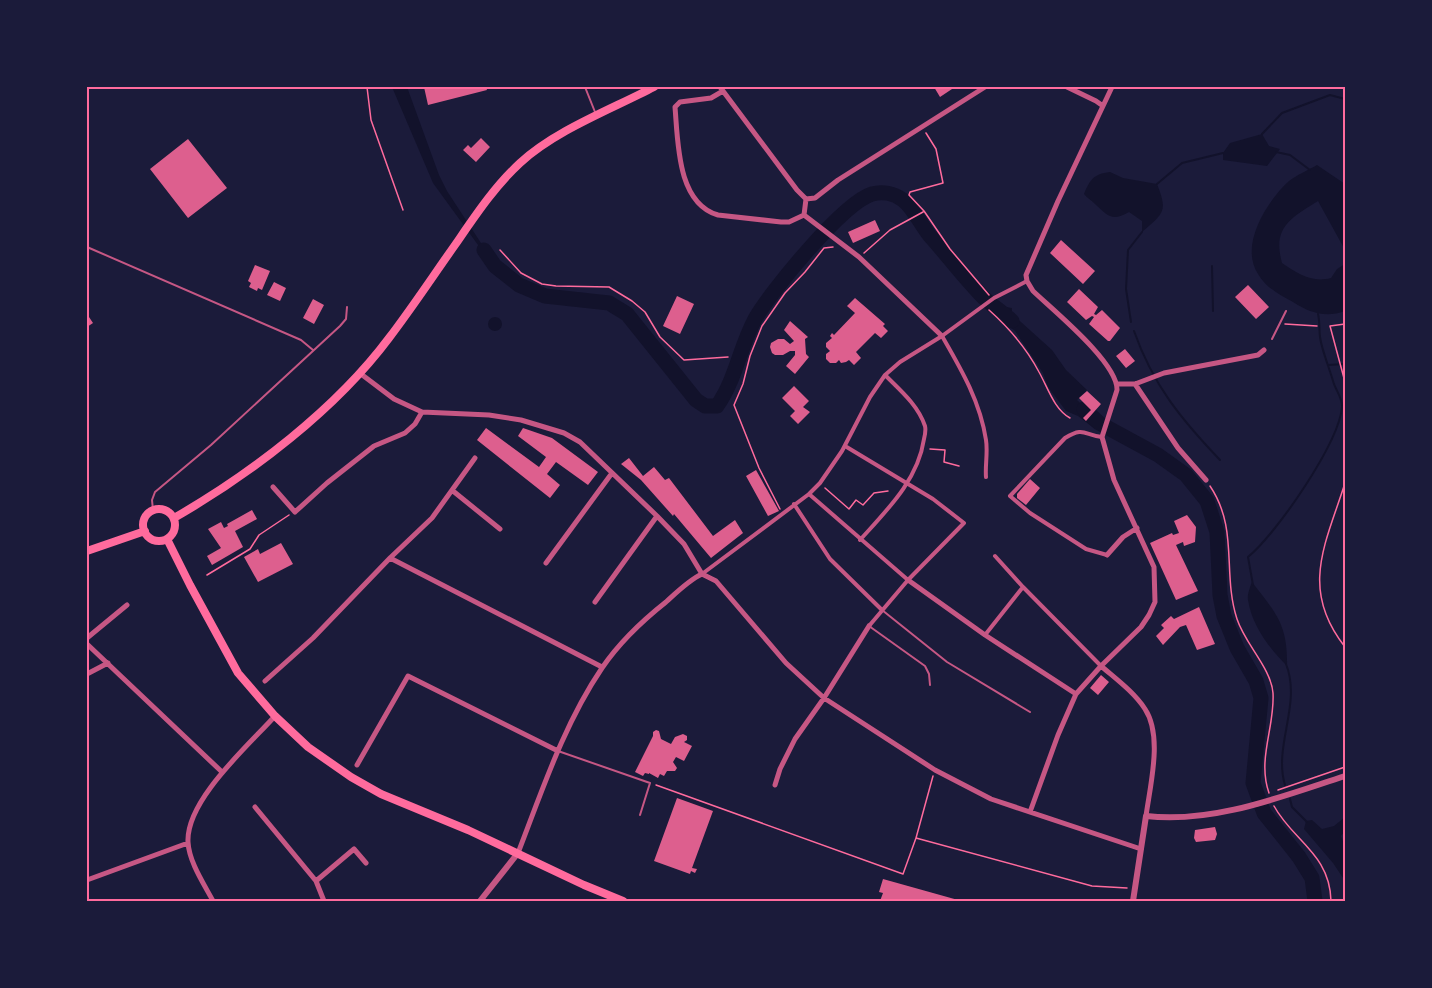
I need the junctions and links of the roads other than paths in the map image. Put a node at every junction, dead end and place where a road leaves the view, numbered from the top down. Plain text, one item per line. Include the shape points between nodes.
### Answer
1 (585, 87) edge
2 (654, 87) edge
3 (985, 87) edge
4 (1067, 87) edge
5 (1112, 87) edge
6 (721, 89) edge
7 (1102, 106) junction
8 (597, 117) junction
9 (806, 199) junction
10 (804, 215) junction
11 (87, 248) edge
12 (1026, 280) junction
13 (347, 306) dead end
14 (1286, 311) dead end
15 (942, 336) junction
16 (1272, 339) dead end
17 (314, 350) junction
18 (1264, 350) dead end
19 (361, 374) junction
20 (885, 375) junction
21 (1117, 384) junction
22 (1135, 384) junction
23 (422, 412) junction
24 (1103, 436) junction
25 (845, 446) junction
26 (475, 458) dead end
27 (612, 473) junction
28 (986, 477) dead end
29 (1206, 480) road end
30 (907, 484) junction
31 (273, 487) dead end
32 (453, 491) junction
33 (809, 494) junction
34 (794, 504) junction
35 (153, 510) junction
36 (657, 516) junction
37 (174, 518) junction
38 (1137, 528) junction
39 (500, 529) dead end
40 (145, 531) junction
41 (167, 539) junction
42 (860, 540) junction
43 (87, 551) edge
44 (1107, 555) joint
45 (995, 556) dead end
46 (390, 558) junction
47 (546, 563) dead end
48 (702, 574) junction
49 (908, 580) junction
50 (1023, 587) junction
51 (595, 602) dead end
52 (127, 605) dead end
53 (882, 609) junction
54 (869, 626) junction
55 (985, 635) junction
56 (87, 638) edge
57 (87, 644) edge
58 (108, 663) junction
59 (1101, 666) junction
60 (602, 667) junction
61 (87, 674) edge
62 (265, 681) dead end
63 (930, 685) dead end
64 (1076, 694) junction
65 (824, 698) junction
66 (1030, 712) dead end
67 (275, 716) junction
68 (558, 752) junction
69 (357, 765) dead end
70 (222, 772) junction
71 (1345, 776) edge
72 (775, 785) dead end
73 (255, 807) dead end
74 (1030, 812) junction
75 (640, 815) dead end
76 (1146, 816) junction
77 (188, 843) junction
78 (1140, 849) junction
79 (518, 853) junction
80 (366, 863) dead end
81 (87, 880) edge
82 (316, 881) junction
83 (213, 901) edge
84 (324, 901) edge
85 (480, 901) edge
86 (623, 901) edge
87 (1133, 901) edge

1 - 8 lane
2 - 8 main road
3 - 9 street via 815,198
4 - 7 street
5 - 7 street
6 - 9 street
6 - 10 street via 711,98 680,102 675,107 683,175 688,187 700,204 718,215 781,222
7 - 12 street via 1027,270
8 - 19 main road via 526,157 499,183
9 - 10 street
10 - 15 street via 860,257
11 - 17 lane via 301,340
12 - 15 street
12 - 21 street via 1101,357
13 - 17 lane via 346,319
14 - 16 lane
15 - 20 street
15 - 28 street via 981,415 987,442
17 - 35 lane via 212,445 162,484 152,500
18 - 22 street via 1258,355 1164,373
19 - 23 street via 394,399
19 - 37 main road via 294,435
20 - 25 street
20 - 30 street via 914,405 926,428 923,448
21 - 22 street
21 - 24 street
22 - 29 street via 1178,448
23 - 27 street via 489,415 564,433 580,442
23 - 31 street via 405,433 374,446 295,512
24 - 38 street via 1114,480
24 - 44 street via 1074,432 1010,496 1086,549
25 - 30 street
25 - 33 street
26 - 32 street
27 - 36 street
27 - 47 street
30 - 42 street
30 - 49 street via 964,523
32 - 39 street
32 - 46 street via 432,518
33 - 34 street
33 - 42 street
34 - 48 street
34 - 53 street via 830,559
35 - 37 main road via 165,510
35 - 40 main road via 144,522
36 - 48 street via 684,544
36 - 51 street
37 - 41 main road via 174,532
38 - 44 street
38 - 59 street via 1154,567 1155,602 1141,627
40 - 41 main road via 157,541
40 - 43 main road
41 - 67 main road via 238,672
42 - 49 street
45 - 50 street
46 - 60 street
46 - 62 street via 314,638
48 - 60 street via 643,622
48 - 65 street via 716,581 786,663
49 - 53 street
49 - 55 street
50 - 55 street
50 - 59 street
52 - 56 street
53 - 54 street
53 - 66 lane via 947,662
54 - 63 lane via 925,666
54 - 65 street
55 - 64 street
57 - 58 street
58 - 61 street
58 - 70 street
59 - 64 street
59 - 76 street via 1147,712 1154,755
60 - 68 street
64 - 74 street
65 - 72 street via 795,739
65 - 74 street via 935,770 991,799
67 - 70 street
67 - 79 main road via 308,747 371,788
68 - 69 street via 408,676
68 - 75 lane via 650,783
68 - 79 street
70 - 77 street via 193,818
71 - 76 street via 1250,806 1197,815
73 - 82 street
74 - 78 street
76 - 78 street
77 - 81 street
77 - 83 street
78 - 87 street
79 - 85 street
79 - 86 main road
80 - 82 street via 354,849
82 - 84 street

